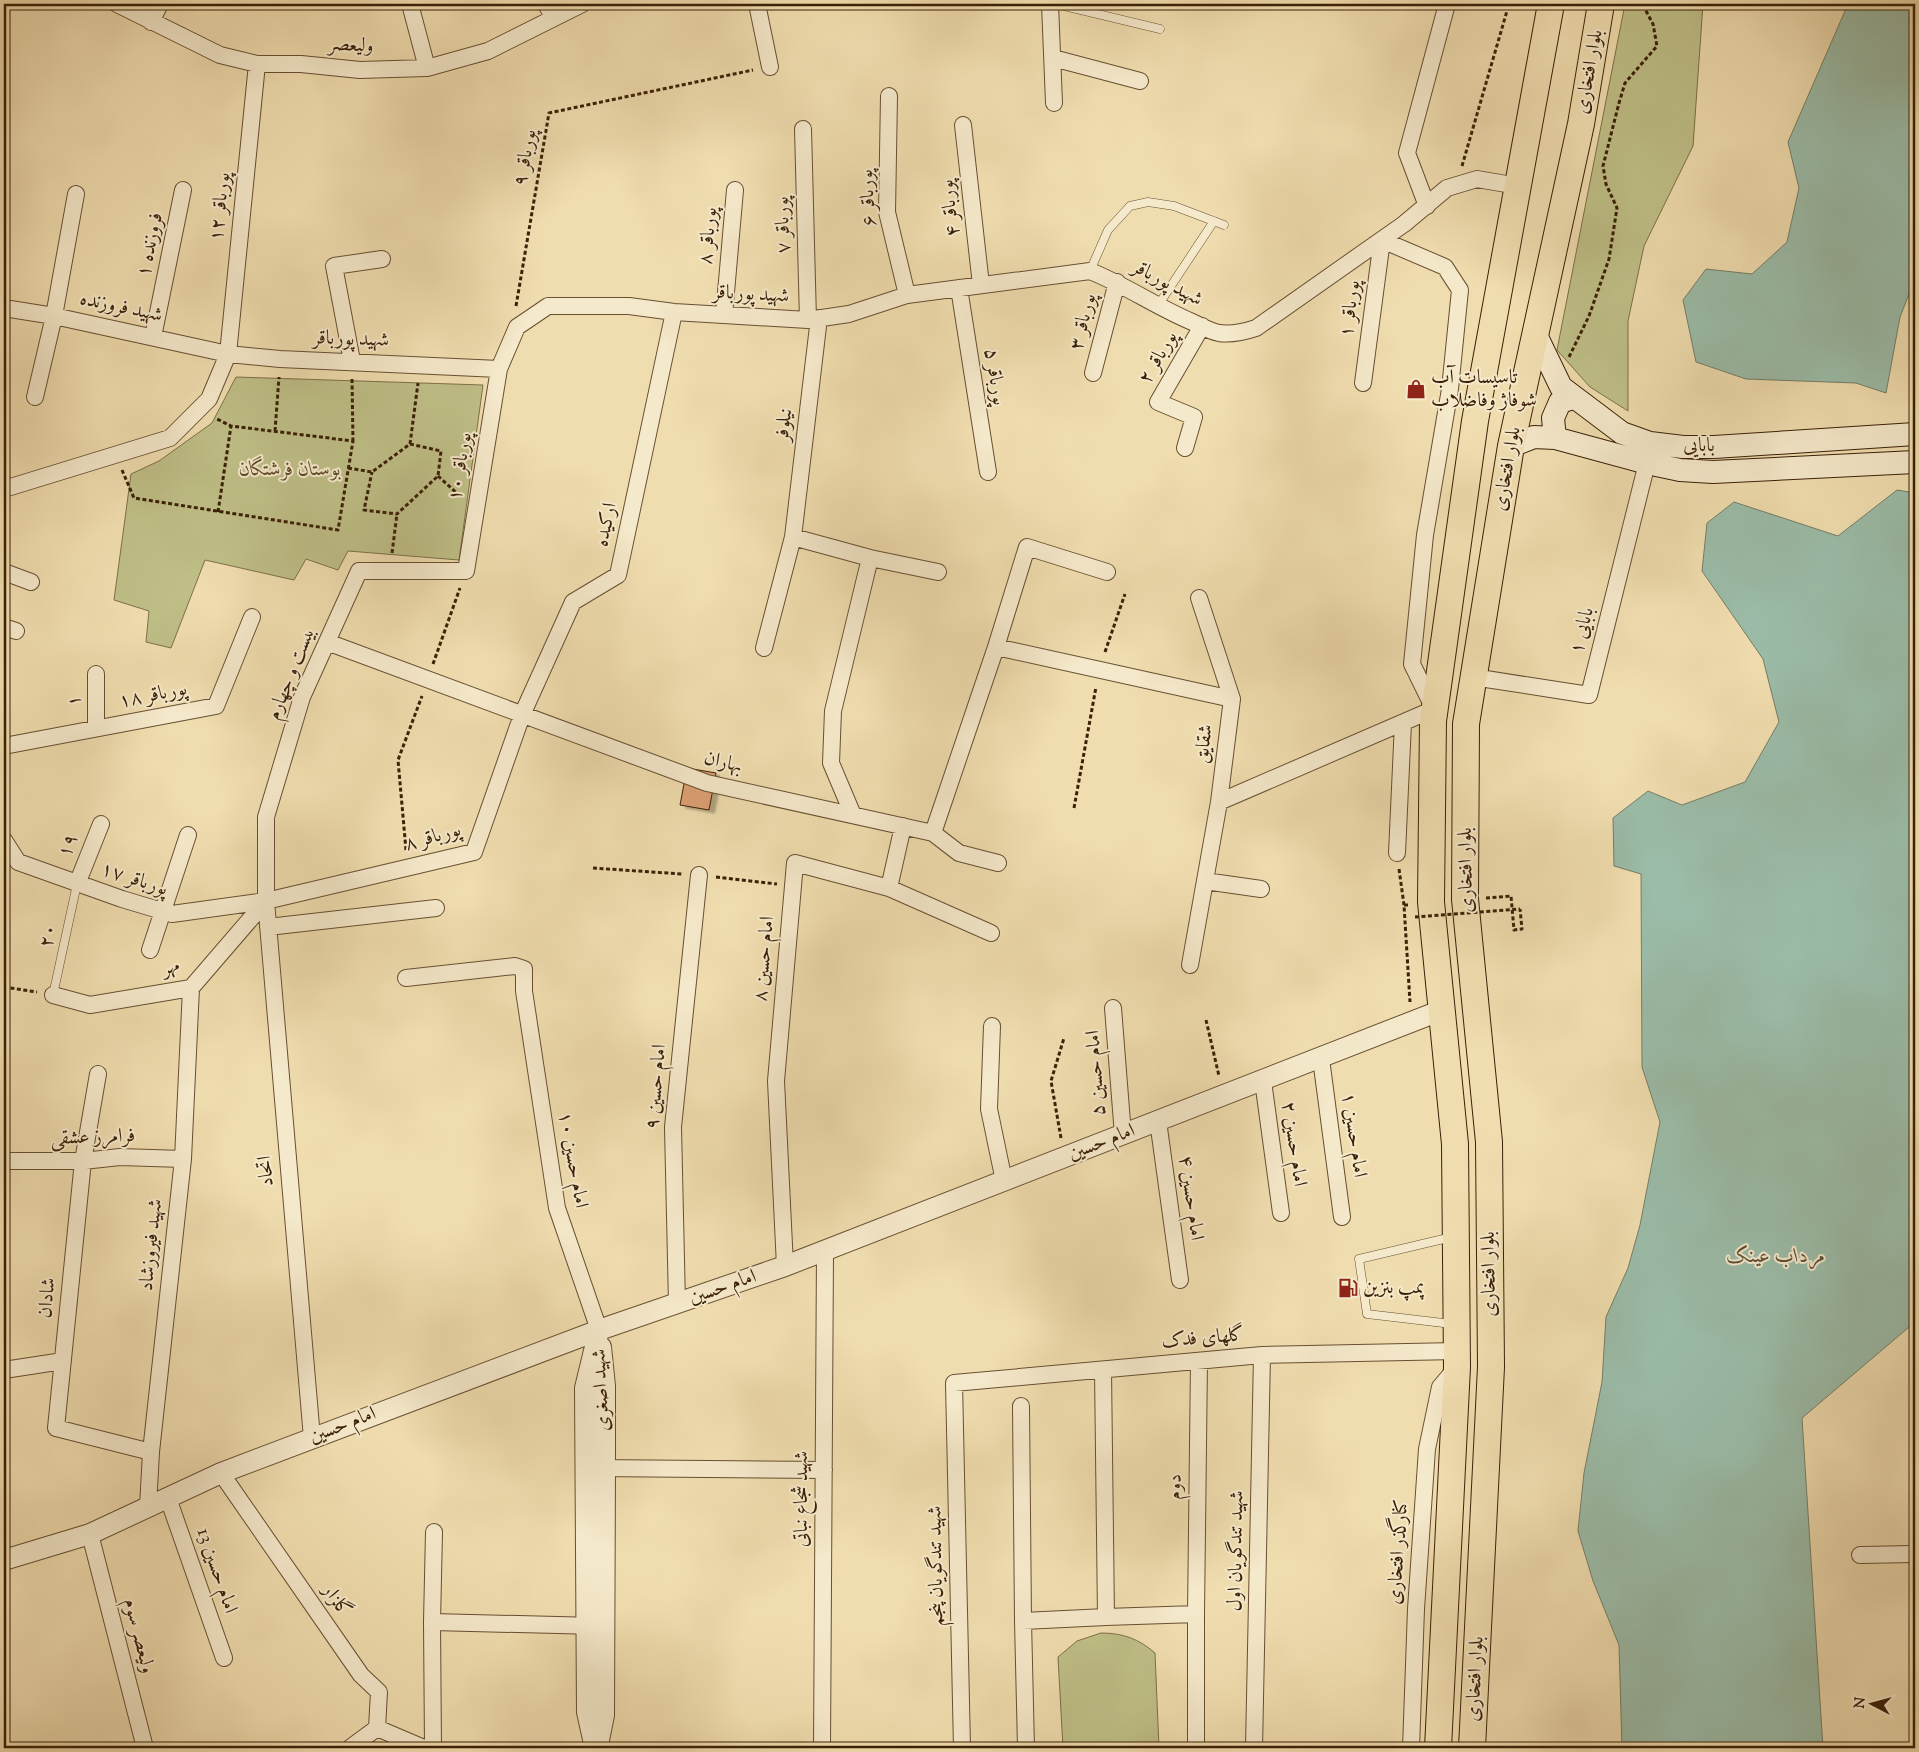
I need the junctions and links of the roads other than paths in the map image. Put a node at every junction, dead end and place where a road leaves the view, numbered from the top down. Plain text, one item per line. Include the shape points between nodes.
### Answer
1 (117, 4) edge
2 (160, 4) edge
3 (410, 4) edge
4 (582, 4) edge
5 (757, 4) edge
6 (1050, 4) edge
7 (1056, 4) edge
8 (1447, 4) edge
9 (1551, 4) edge
10 (1601, 4) edge
11 (550, 11) edge
12 (151, 22) junction
13 (1160, 29) dead end
14 (1053, 58) junction
15 (257, 64) junction
16 (770, 67) road end
17 (427, 68) junction
18 (1140, 81) dead end
19 (889, 96) dead end
20 (1054, 103) dead end
21 (963, 125) dead end
22 (803, 129) dead end
23 (1518, 186) junction
24 (184, 190) dead end
25 (735, 190) dead end
26 (76, 194) dead end
27 (1426, 206) junction
28 (1214, 222) junction
29 (1224, 225) dead end
30 (1382, 240) junction
31 (382, 260) dead end
32 (1090, 271) junction
33 (1117, 282) junction
34 (981, 285) junction
35 (959, 288) junction
36 (907, 296) junction
37 (1157, 307) junction
38 (4, 308) edge
39 (674, 312) junction
40 (724, 315) junction
41 (54, 316) junction
42 (814, 319) junction
43 (1202, 326) junction
44 (1535, 333) junction
45 (153, 337) junction
46 (228, 354) junction
47 (352, 361) junction
48 (499, 369) junction
49 (1093, 373) dead end
50 (1363, 383) dead end
51 (35, 396) dead end
52 (1573, 398) junction
53 (1915, 434) edge
54 (1555, 438) junction
55 (1510, 446) junction
56 (1185, 448) dead end
57 (1915, 462) edge
58 (1647, 463) junction
59 (988, 472) dead end
60 (4, 489) edge
61 (792, 537) junction
62 (870, 558) junction
63 (466, 571) joint
64 (4, 572) edge
65 (938, 572) dead end
66 (1107, 572) dead end
67 (31, 582) dead end
68 (1199, 598) dead end
69 (252, 617) dead end
70 (327, 642) junction
71 (996, 647) junction
72 (764, 648) dead end
73 (96, 674) dead end
74 (1473, 677) junction
75 (1232, 699) junction
76 (1434, 709) junction
77 (522, 715) junction
78 (1403, 723) junction
79 (96, 728) junction
80 (4, 746) edge
81 (1219, 802) junction
82 (853, 814) junction
83 (101, 824) dead end
84 (903, 826) junction
85 (933, 833) junction
86 (188, 835) dead end
87 (4, 840) edge
88 (1397, 853) road end
89 (998, 863) dead end
90 (699, 875) dead end
91 (1205, 881) junction
92 (77, 884) junction
93 (889, 888) junction
94 (1261, 889) dead end
95 (266, 901) junction
96 (436, 908) dead end
97 (162, 911) junction
98 (268, 927) junction
99 (991, 933) dead end
100 (150, 950) dead end
101 (1190, 965) dead end
102 (406, 978) dead end
103 (191, 988) junction
104 (53, 995) joint
105 (1113, 1008) dead end
106 (1442, 1010) junction
107 (992, 1026) dead end
108 (1321, 1059) junction
109 (98, 1074) dead end
110 (1263, 1081) junction
111 (1158, 1121) junction
112 (1123, 1135) junction
113 (183, 1159) junction
114 (4, 1161) edge
115 (83, 1161) junction
116 (1004, 1181) junction
117 (1281, 1213) dead end
118 (1342, 1217) dead end
119 (1456, 1236) junction
120 (826, 1251) junction
121 (785, 1266) junction
122 (1180, 1280) dead end
123 (677, 1304) junction
124 (1457, 1325) junction
125 (599, 1330) junction
126 (1262, 1355) junction
127 (1457, 1359) junction
128 (63, 1361) junction
129 (1199, 1361) junction
130 (4, 1370) edge
131 (1102, 1370) junction
132 (954, 1384) joint
133 (1021, 1406) dead end
134 (312, 1438) junction
135 (151, 1452) junction
136 (596, 1468) junction
137 (824, 1470) junction
138 (221, 1473) junction
139 (168, 1498) junction
140 (148, 1507) junction
141 (434, 1532) dead end
142 (90, 1534) junction
143 (1915, 1554) edge
144 (1860, 1555) dead end
145 (4, 1560) edge
146 (1196, 1614) junction
147 (1106, 1617) junction
148 (1023, 1620) junction
149 (432, 1622) junction
150 (596, 1626) junction
151 (224, 1658) dead end
152 (378, 1728) junction
153 (145, 1748) edge
154 (350, 1748) edge
155 (424, 1748) edge
156 (433, 1748) edge
157 (596, 1748) edge
158 (822, 1748) edge
159 (962, 1748) edge
160 (1026, 1748) edge
161 (1196, 1748) edge
162 (1254, 1748) edge
163 (1411, 1748) edge
164 (1438, 1748) edge
165 (1472, 1748) edge

1 - 12 street, ولیعصر
2 - 12 street
3 - 17 street
4 - 11 street, ولیعصر
5 - 16 street
6 - 14 street
7 - 13 lane
8 - 27 street via 1407,153
9 - 23 highway, بلوار افتخاری
10 - 44 highway, بلوار افتخاری via 1581,124
11 - 17 street, ولیعصر via 488,51
12 - 15 street, ولیعصر via 220,55
14 - 18 street
14 - 20 street
15 - 17 street, ولیعصر via 301,64 360,70
15 - 46 street, پورباقر ۱۲
19 - 36 street, پورباقر ۶ via 887,212
21 - 34 street, پورباقر ۴
22 - 42 street, پورباقر ۷
23 - 27 street, شهید پورباقر via 1477,179 1447,188
23 - 76 highway, بلوار افتخاری via 1475,420
24 - 45 street, فروزنده ۱
25 - 40 street, پورباقر ۸
26 - 41 street
27 - 30 street, شهید پورباقر
28 - 29 lane
28 - 32 lane via 1174,206 1148,202 1130,206 1108,230
28 - 37 lane
30 - 43 street, شهید پورباقر via 1256,328 1238,333 1218,332
30 - 50 street, پورباقر ۱
30 - 76 street via 1445,267 1460,290 1450,389 1425,535 1412,664
31 - 47 street via 334,266
32 - 33 street, شهید پورباقر
32 - 34 street, شهید پورباقر
33 - 37 street, شهید پورباقر
33 - 49 street, پورباقر ۳
34 - 35 street, شهید پورباقر
35 - 36 street, شهید پورباقر
35 - 59 street, پورباقر ۵
36 - 42 street, شهید پورباقر via 849,314
37 - 43 street, شهید پورباقر
38 - 41 street, شهید فروزنده
39 - 40 street, شهید پورباقر
39 - 48 street, شهید پورباقر via 629,306 548,306 517,327
39 - 77 street, ارکیده via 618,576 573,602
40 - 42 street, شهید پورباقر
41 - 45 street, شهید فروزنده
41 - 51 street
42 - 61 street, نیلوفر
43 - 56 street, پورباقر ۲ via 1158,402 1194,417
44 - 52 main road, بابایی via 1561,387
44 - 55 highway, بلوار افتخاری
45 - 46 street, شهید فروزنده
46 - 47 street, شهید پورباقر
46 - 60 street via 209,399 170,438
47 - 48 street, شهید پورباقر
48 - 63 street, پورباقر ۱۰
52 - 53 main road, بابایی via 1622,433 1650,443 1683,447
52 - 54 main road via 1560,402 1556,410 1553,418
54 - 55 main road, بابایی via 1534,437
54 - 58 main road, بابایی
55 - 74 highway, بلوار افتخاری
57 - 58 main road, بابایی via 1713,472
58 - 74 street, بابایی ۱ via 1589,695
61 - 62 street
61 - 72 street, نیلوفر
62 - 65 street
62 - 82 street via 834,711 831,763
63 - 70 street, بیست و چهارم via 359,571
64 - 67 street
66 - 71 street via 1027,547
68 - 75 street
69 - 79 street, پورباقر ۱۸ via 216,706
70 - 77 street, بهاران
70 - 95 street, بیست و چهارم via 302,697 266,817
71 - 75 street, شقایق
71 - 85 street
73 - 79 street, ۱
74 - 165 highway, بلوار افتخاری via 1466,724 1465,899 1489,1142 1491,1368
75 - 81 street, شقایق
76 - 78 street
76 - 106 highway, بلوار افتخاری via 1432,902
77 - 82 street, بهاران via 706,783
77 - 95 street, پورباقر ۸ via 474,852
78 - 81 street
78 - 88 street
79 - 80 street, پورباقر ۱۸
81 - 91 street, شقایق
82 - 84 street, بهاران
83 - 92 street, ۱۹
84 - 85 street, بهاران
84 - 93 street
85 - 89 street via 959,853
86 - 97 street
87 - 92 street, پورباقر ۱۷ via 18,862
90 - 123 street, امام حسین ۹ via 673,1127
91 - 94 street
91 - 101 street, شقایق
92 - 97 street, پورباقر ۱۷
92 - 104 lane, ۲۰
93 - 99 street, امام حسین ۸
93 - 121 street, امام حسین ۸ via 795,863 776,1081
95 - 97 street, پورباقر ۱۷ via 172,914
95 - 98 street, اتحاد
95 - 103 street, مهر
96 - 98 street
97 - 100 street
98 - 134 street, اتحاد
102 - 125 street, امام حسین ۱۰ via 515,966 524,969 524,991 557,1208
103 - 104 street, مهر via 90,1005
103 - 113 street, شهید فیروزشاد
105 - 112 street, امام حسین ۵
106 - 108 street, امام حسین
106 - 119 highway, بلوار افتخاری via 1455,1144
107 - 116 street via 989,1110
108 - 110 street, امام حسین
108 - 118 street, امام حسین ۱
109 - 115 street, شادان
110 - 111 street, امام حسین
110 - 117 street, امام حسین ۲
111 - 112 street, امام حسین
111 - 122 street, امام حسین ۴
112 - 116 street, امام حسین
113 - 115 street, فرامرز عشقی via 120,1156
113 - 135 street, شهید فیروزشاد
114 - 115 street, فرامرز عشقی
115 - 128 street, شادان
116 - 120 street, امام حسین
119 - 124 highway, بلوار افتخاری
119 - 124 lane via 1360,1259 1367,1314
120 - 121 street, امام حسین
120 - 137 street, شهید شجاع نباتی
121 - 123 street, امام حسین
123 - 125 street, امام حسین
124 - 127 highway, بلوار افتخاری
125 - 134 street, امام حسین
125 - 136 street, شهید اصغری via 585,1388
126 - 127 street, گلهای فدک
126 - 129 street, گلهای فدک
126 - 162 street, شهید تندگویان اول
127 - 163 street, کنارگذر افتخاری via 1440,1387 1427,1449
127 - 164 highway, بلوار افتخاری
128 - 130 street
128 - 135 street, شادان via 56,1428
129 - 131 street, گلهای فدک
129 - 146 street, دوم
131 - 132 street, گلهای فدک
131 - 147 street
132 - 159 street, شهید تندگویان پنجم
133 - 148 street
134 - 138 street, امام حسین
135 - 140 street, شهید فیروزشاد
136 - 137 street
136 - 150 street, شهید اصغری
137 - 158 street, شهید شجاع نباتی
138 - 139 street, امام حسین
138 - 152 street, گلزار via 361,1675 380,1692
139 - 140 street, امام حسین
139 - 151 street, امام حسین 13
140 - 142 street, امام حسین
141 - 149 street
142 - 145 street, امام حسین
142 - 153 street, ولیعصر سوم
143 - 144 street
146 - 147 street
146 - 161 street, دوم
147 - 148 street
148 - 160 street
149 - 150 street
149 - 156 street
150 - 157 street, شهید اصغری via 588,1712
152 - 154 street
152 - 155 street

